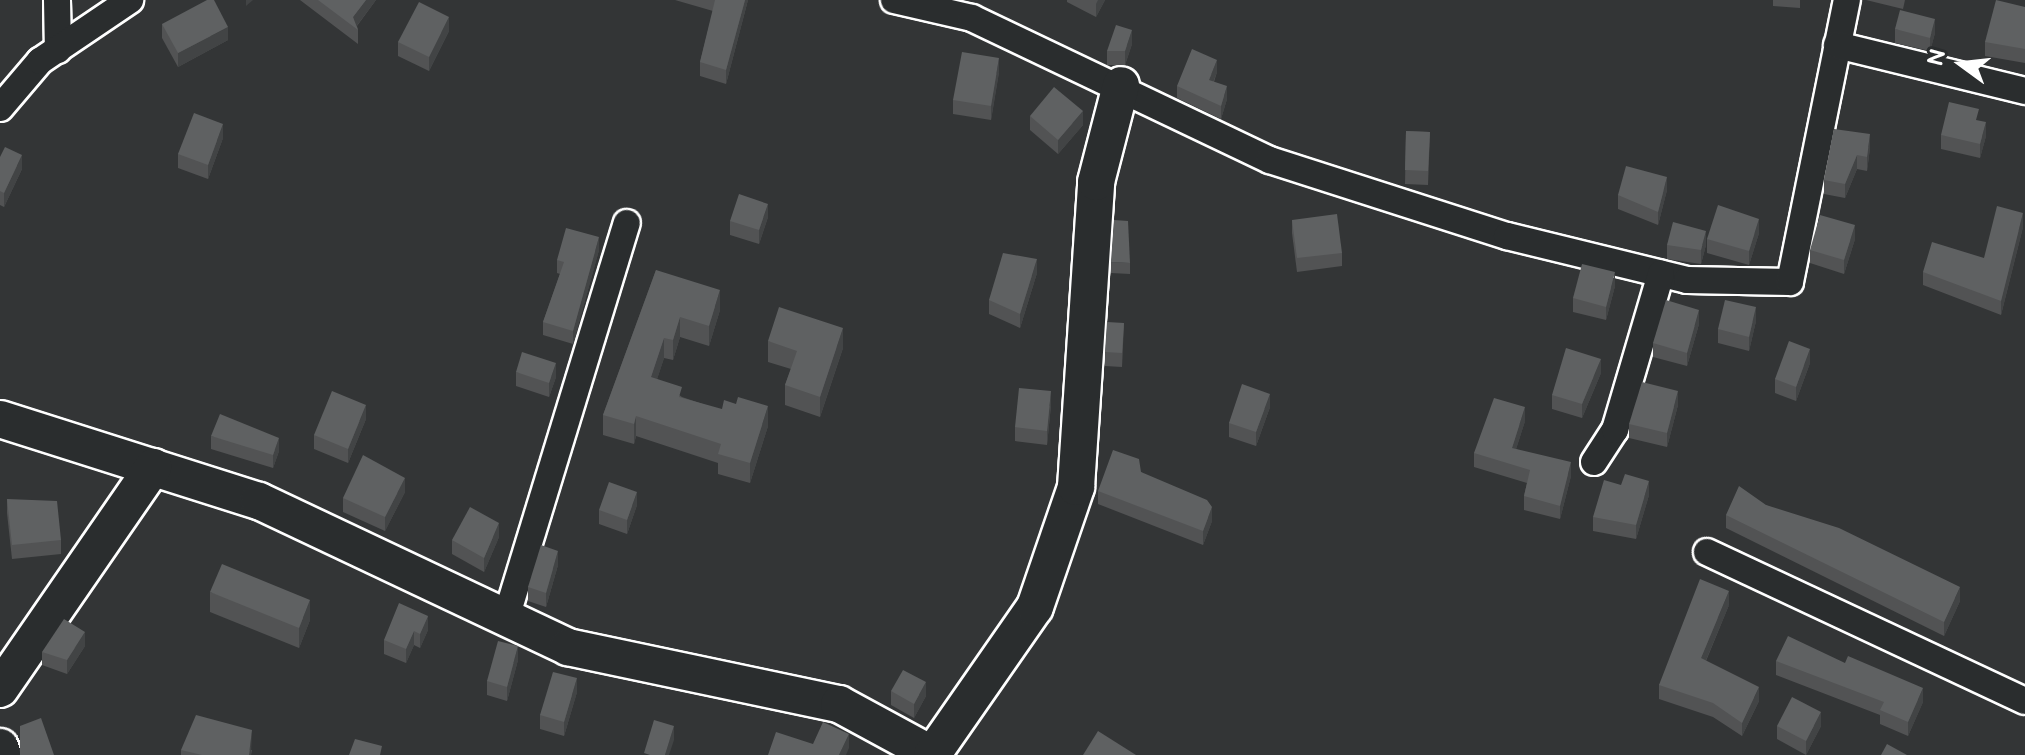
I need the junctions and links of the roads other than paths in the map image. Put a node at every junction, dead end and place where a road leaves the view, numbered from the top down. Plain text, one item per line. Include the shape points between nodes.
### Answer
1 (57, 0) edge
2 (130, 0) edge
3 (894, 0) edge
4 (1847, 0) edge
5 (1837, 45) junction
6 (58, 50) junction
7 (1121, 85) junction
8 (2025, 91) edge
9 (0, 108) edge
10 (627, 223) dead end
11 (1661, 274) junction
12 (0, 419) edge
13 (1594, 462) dead end
14 (153, 467) junction
15 (1707, 552) dead end
16 (506, 618) junction
17 (0, 689) edge
18 (2025, 701) edge
19 (0, 747) edge
20 (3, 755) edge
21 (933, 755) edge

1 - 6 street
2 - 6 street
3 - 7 street via 972,18
4 - 5 street
5 - 8 street
5 - 11 street via 1790,282
6 - 9 street
7 - 11 street via 1270,160 1507,236
7 - 21 street via 1096,182 1076,487 1035,607
10 - 16 street
11 - 13 street via 1615,430
12 - 14 street
14 - 16 street via 259,501
14 - 17 street
15 - 18 street
16 - 21 street via 568,647 839,704
19 - 20 street

